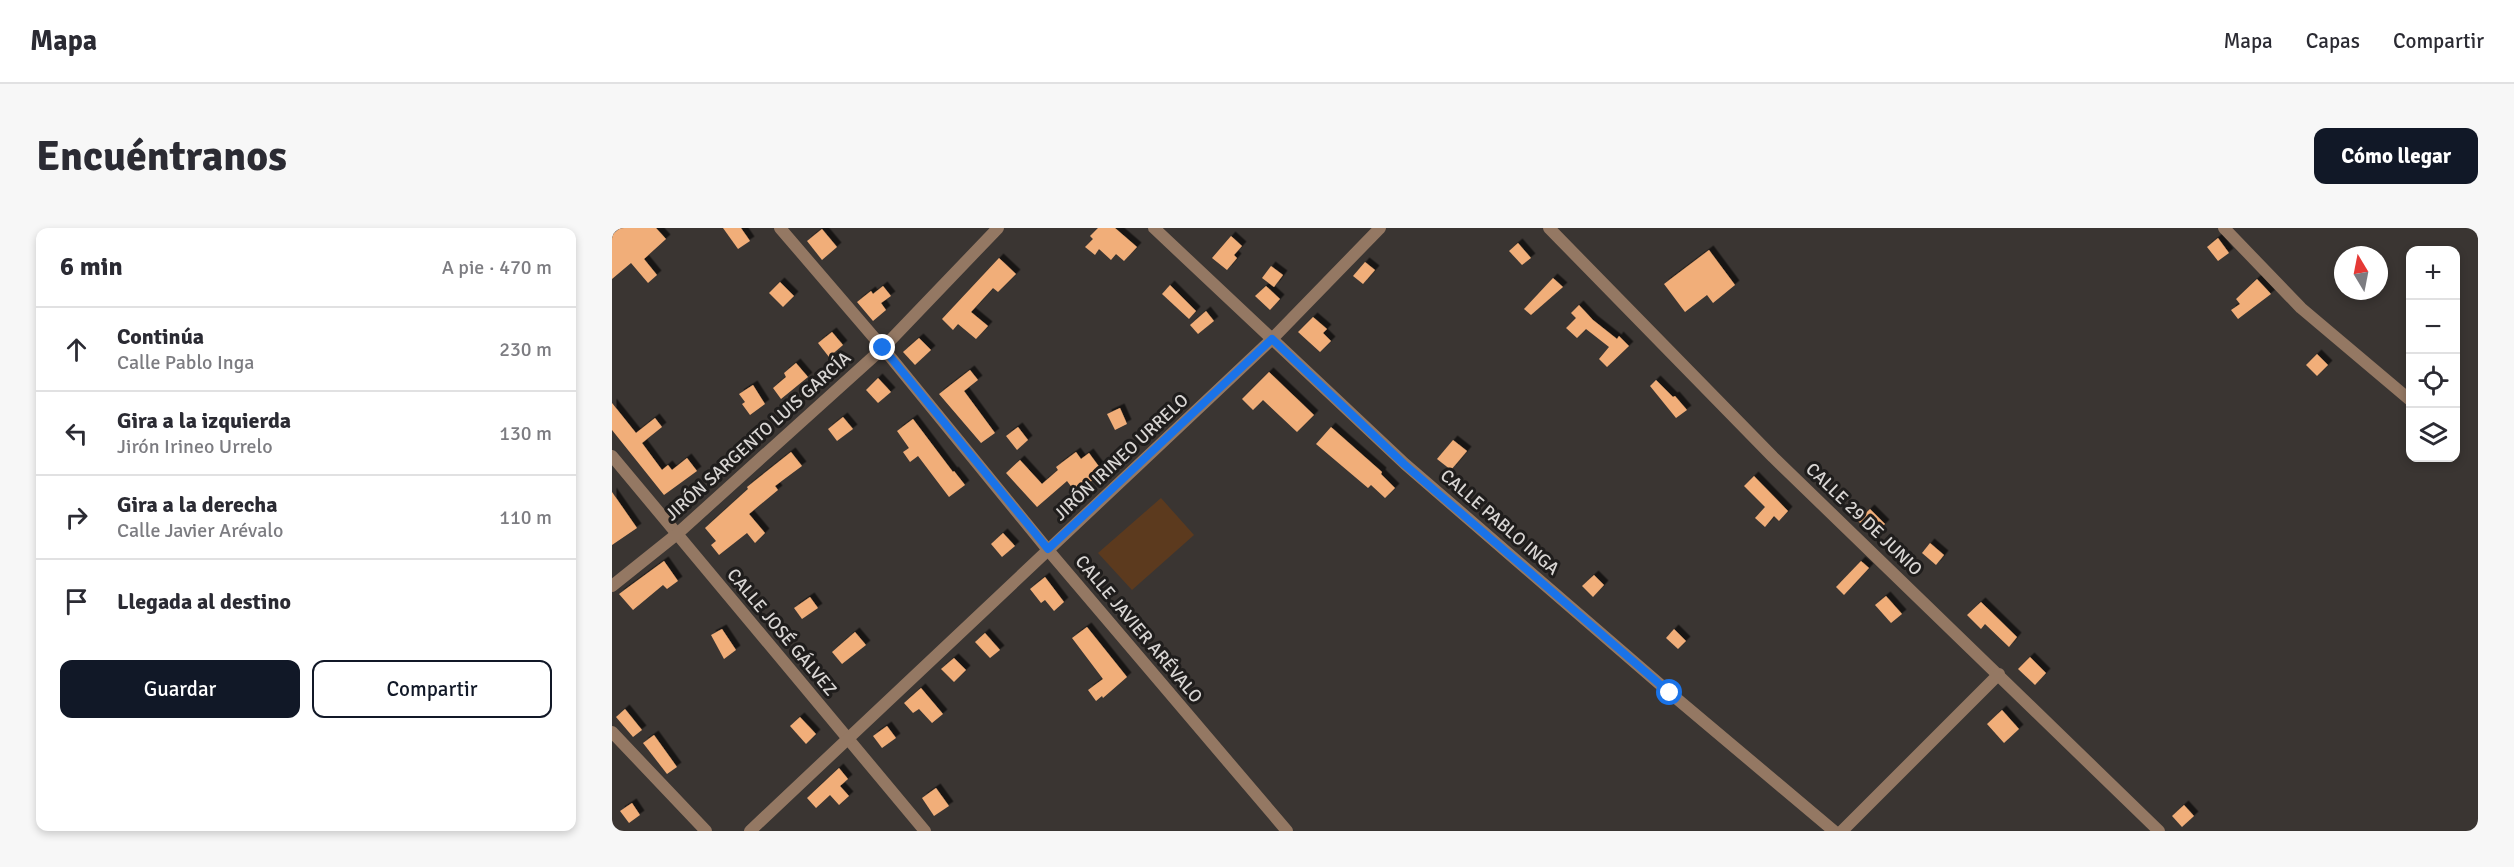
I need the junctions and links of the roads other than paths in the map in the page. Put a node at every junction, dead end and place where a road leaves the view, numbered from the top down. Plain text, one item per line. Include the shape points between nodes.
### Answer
1 (780, 228) edge
2 (998, 228) edge
3 (1154, 228) edge
4 (1380, 228) edge
5 (1549, 228) edge
6 (2224, 228) edge
7 (1272, 339) junction
8 (883, 348) junction
9 (2406, 397) edge
10 (612, 456) edge
11 (677, 534) junction
12 (1048, 549) junction
13 (612, 586) edge
14 (1999, 674) junction
15 (612, 732) edge
16 (848, 739) junction
17 (706, 831) edge
18 (750, 831) edge
19 (925, 831) edge
20 (1287, 831) edge
21 (1833, 831) edge
22 (1842, 831) edge
23 (2159, 831) edge

1 - 8 street, CALLE JAVIER ARÉVALO
2 - 8 street, JIRÓN SARGENTO LUIS GARCÍA
3 - 7 street, CALLE PABLO INGA
4 - 7 street, JIRÓN IRINEO URRELO
5 - 14 street, CALLE 29 DE JUNIO via 1773,457
6 - 9 street via 2301,308
7 - 12 street, JIRÓN IRINEO URRELO
7 - 21 street, CALLE PABLO INGA via 1404,464
8 - 11 street, JIRÓN SARGENTO LUIS GARCÍA
8 - 12 street, CALLE JAVIER ARÉVALO
10 - 11 street, CALLE JOSÉ GÁLVEZ
11 - 13 street, JIRÓN SARGENTO LUIS GARCÍA
11 - 16 street, CALLE JOSÉ GÁLVEZ
12 - 16 street, JIRÓN IRINEO URRELO
12 - 20 street, CALLE JAVIER ARÉVALO
14 - 22 street
14 - 23 street, CALLE 29 DE JUNIO
15 - 17 street
16 - 18 street, JIRÓN IRINEO URRELO
16 - 19 street, CALLE JOSÉ GÁLVEZ

